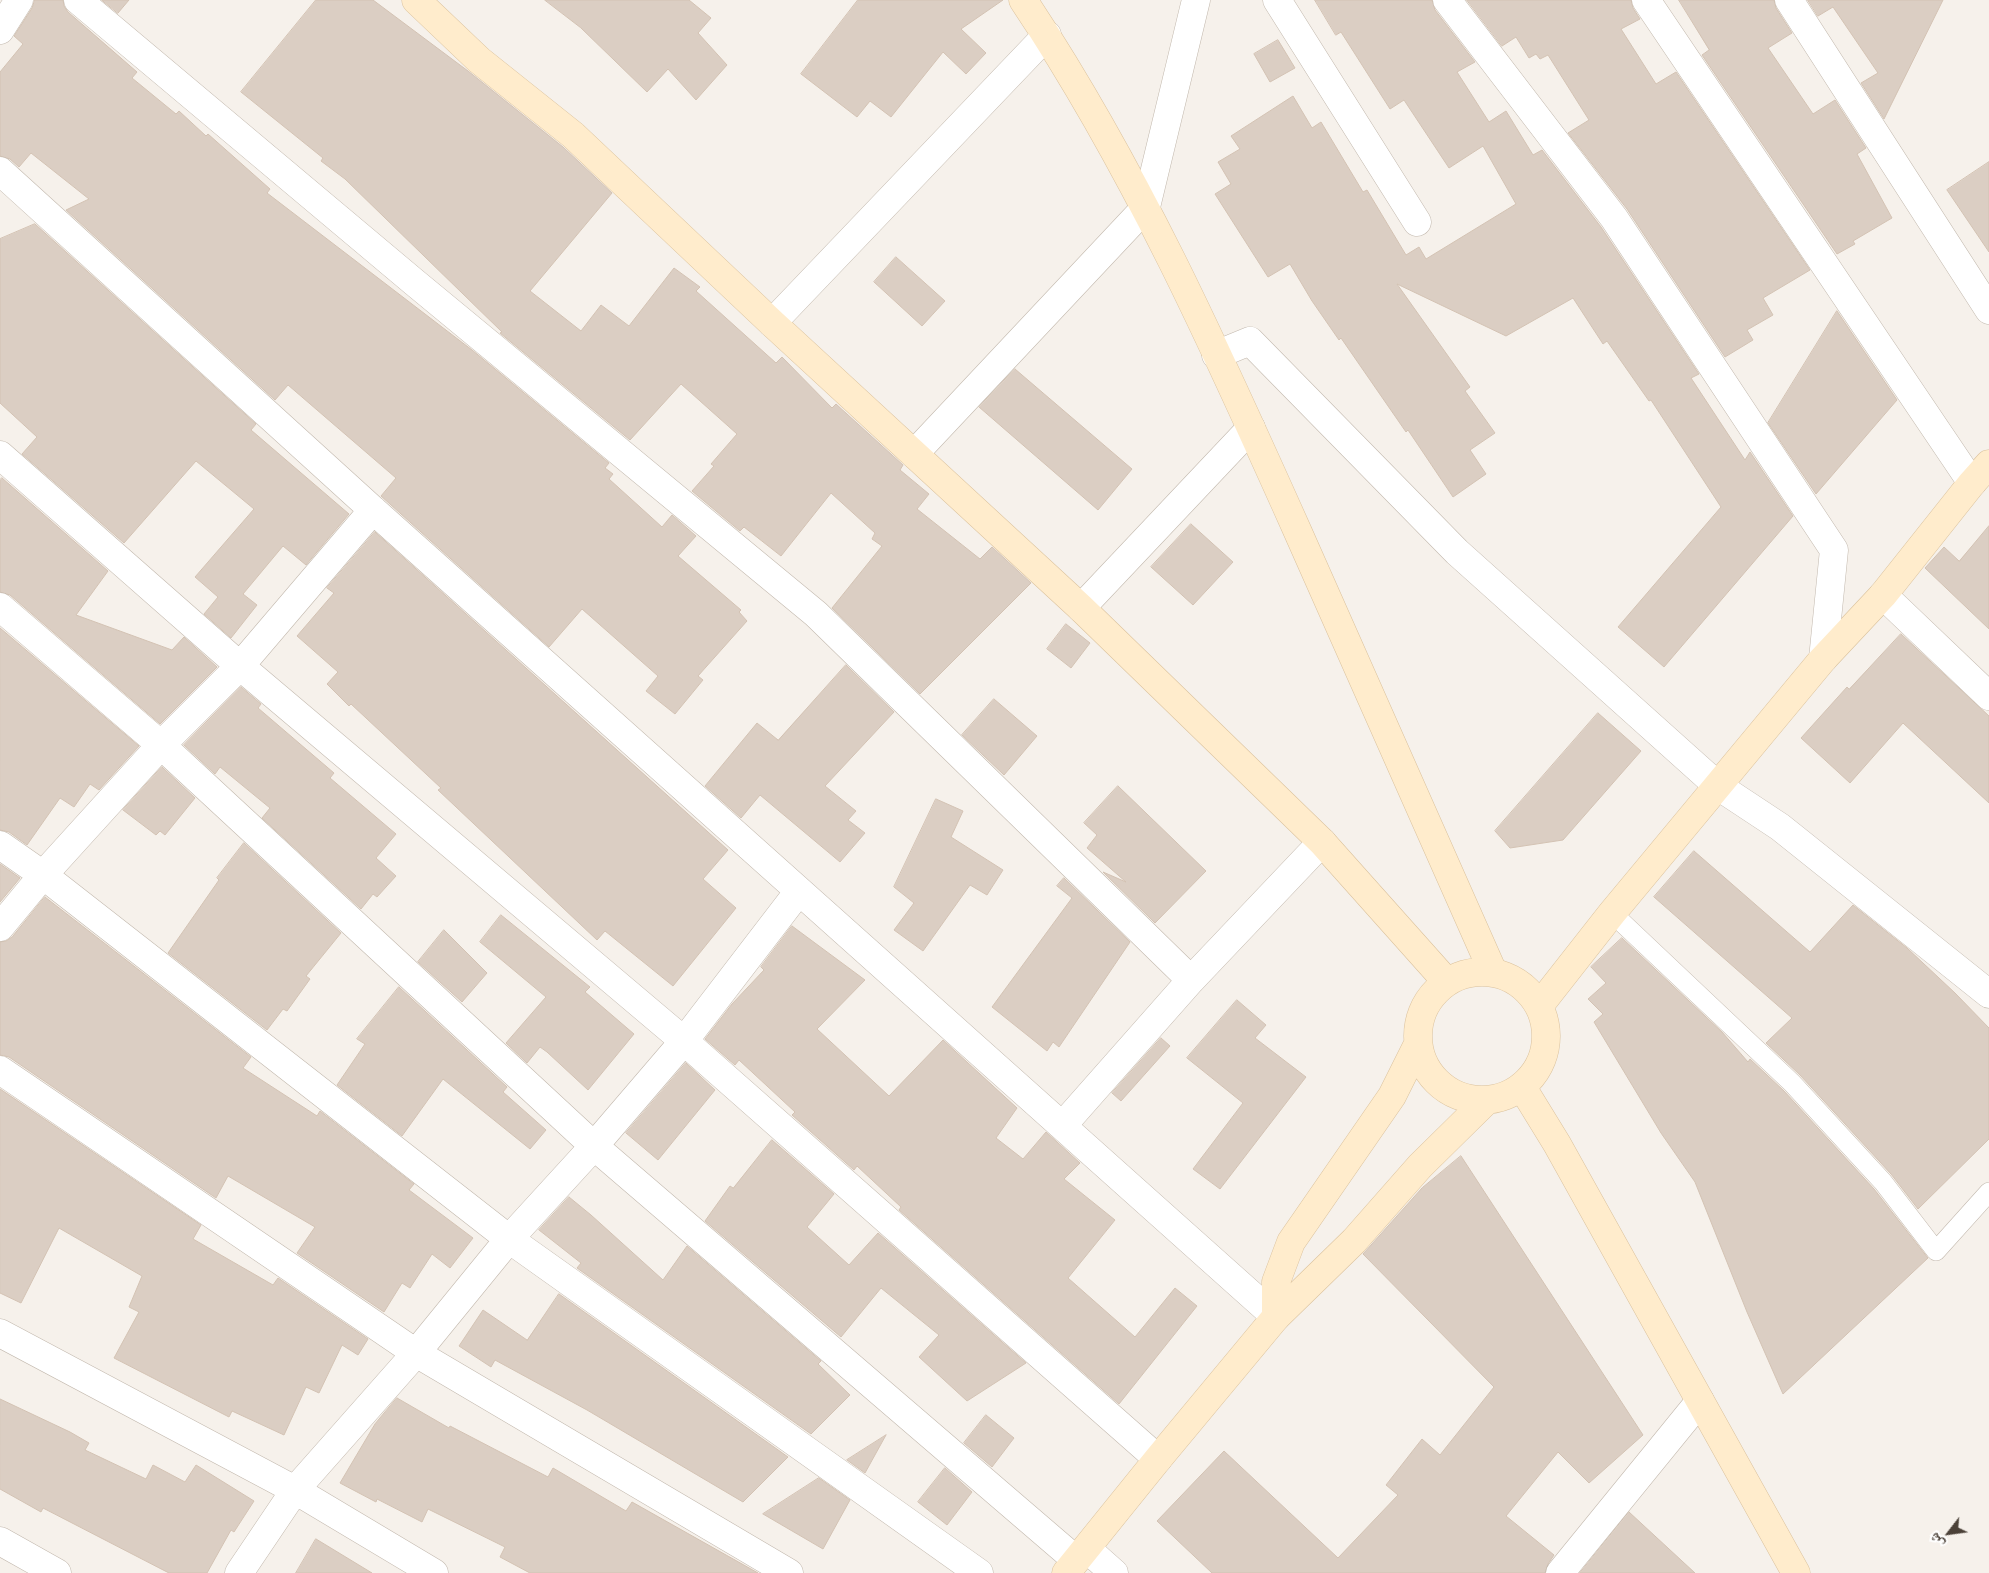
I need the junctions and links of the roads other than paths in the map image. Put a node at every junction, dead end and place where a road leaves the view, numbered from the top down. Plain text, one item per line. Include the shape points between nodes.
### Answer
1 (19, 0) edge
2 (78, 0) edge
3 (416, 0) edge
4 (1024, 0) edge
5 (1196, 0) edge
6 (1277, 0) edge
7 (1447, 0) edge
8 (1646, 0) edge
9 (1789, 0) edge
10 (0, 30) edge
11 (1047, 35) junction
12 (0, 171) edge
13 (1146, 207) junction
14 (1417, 222) dead end
15 (1989, 310) edge
16 (772, 323) junction
17 (1216, 355) junction
18 (1251, 428) junction
19 (914, 454) junction
20 (0, 455) edge
21 (1980, 473) edge
22 (373, 510) junction
23 (1883, 595) junction
24 (0, 607) edge
25 (1081, 608) junction
26 (1823, 659) junction
27 (240, 666) junction
28 (1989, 696) edge
29 (161, 745) junction
30 (1718, 786) junction
31 (1322, 842) junction
32 (0, 845) edge
33 (44, 875) junction
34 (798, 891) junction
35 (1612, 912) junction
36 (0, 927) edge
37 (1493, 972) junction
38 (1191, 980) junction
39 (1446, 981) junction
40 (1989, 994) edge
41 (1539, 1006) junction
42 (684, 1041) junction
43 (1418, 1044) junction
44 (0, 1070) edge
45 (1522, 1087) junction
46 (1485, 1102) junction
47 (1063, 1125) junction
48 (594, 1146) junction
49 (1989, 1192) edge
50 (510, 1239) junction
51 (1276, 1317) junction
52 (0, 1333) edge
53 (416, 1353) junction
54 (1700, 1401) junction
55 (1158, 1459) junction
56 (295, 1490) junction
57 (0, 1542) edge
58 (1076, 1560) edge
59 (57, 1573) edge
60 (239, 1573) edge
61 (434, 1573) edge
62 (788, 1573) edge
63 (979, 1573) edge
64 (1114, 1573) edge
65 (1560, 1573) edge
66 (1796, 1573) edge

1 - 10 street
2 - 38 street via 816,614
3 - 16 main road via 479,60 573,135
4 - 11 main road
5 - 13 street
6 - 14 street
7 - 26 street via 1614,218 1834,550
8 - 21 street
9 - 15 street
11 - 13 main road
11 - 16 street
12 - 22 street
13 - 17 main road
13 - 19 street
16 - 19 main road
17 - 18 main road
17 - 30 street via 1250,342 1456,552
18 - 25 street
18 - 37 main road
19 - 25 main road
20 - 27 street
21 - 23 main road
22 - 27 street
22 - 34 street
23 - 26 main road
23 - 28 street
24 - 29 street
25 - 31 main road
26 - 30 main road
27 - 29 street
27 - 42 street
29 - 33 street
29 - 48 street
30 - 35 main road
30 - 40 street via 1780,827
31 - 38 street
31 - 39 main road
32 - 33 street
33 - 36 street
33 - 50 street
34 - 42 street
34 - 47 street
35 - 41 main road
35 - 49 lane via 1792,1083 1883,1182 1936,1251
37 - 39 main road via 1469,972
37 - 41 main road via 1520,984
38 - 47 street
39 - 43 main road via 1429,998 1418,1020
41 - 45 main road via 1546,1028 1545,1050 1537,1070
42 - 48 street
42 - 55 street
43 - 46 main road via 1425,1067 1440,1086 1462,1098
43 - 51 main road via 1392,1096 1291,1242 1276,1282
44 - 53 street
45 - 46 main road
45 - 54 main road
46 - 51 main road via 1420,1166 1354,1241
47 - 51 street
48 - 50 street
48 - 58 street
50 - 53 street
50 - 63 street
51 - 55 main road
52 - 56 street
53 - 56 street
53 - 62 street
54 - 65 street
54 - 66 main road
55 - 58 main road
56 - 60 street
56 - 61 street
57 - 59 street
58 - 64 street

